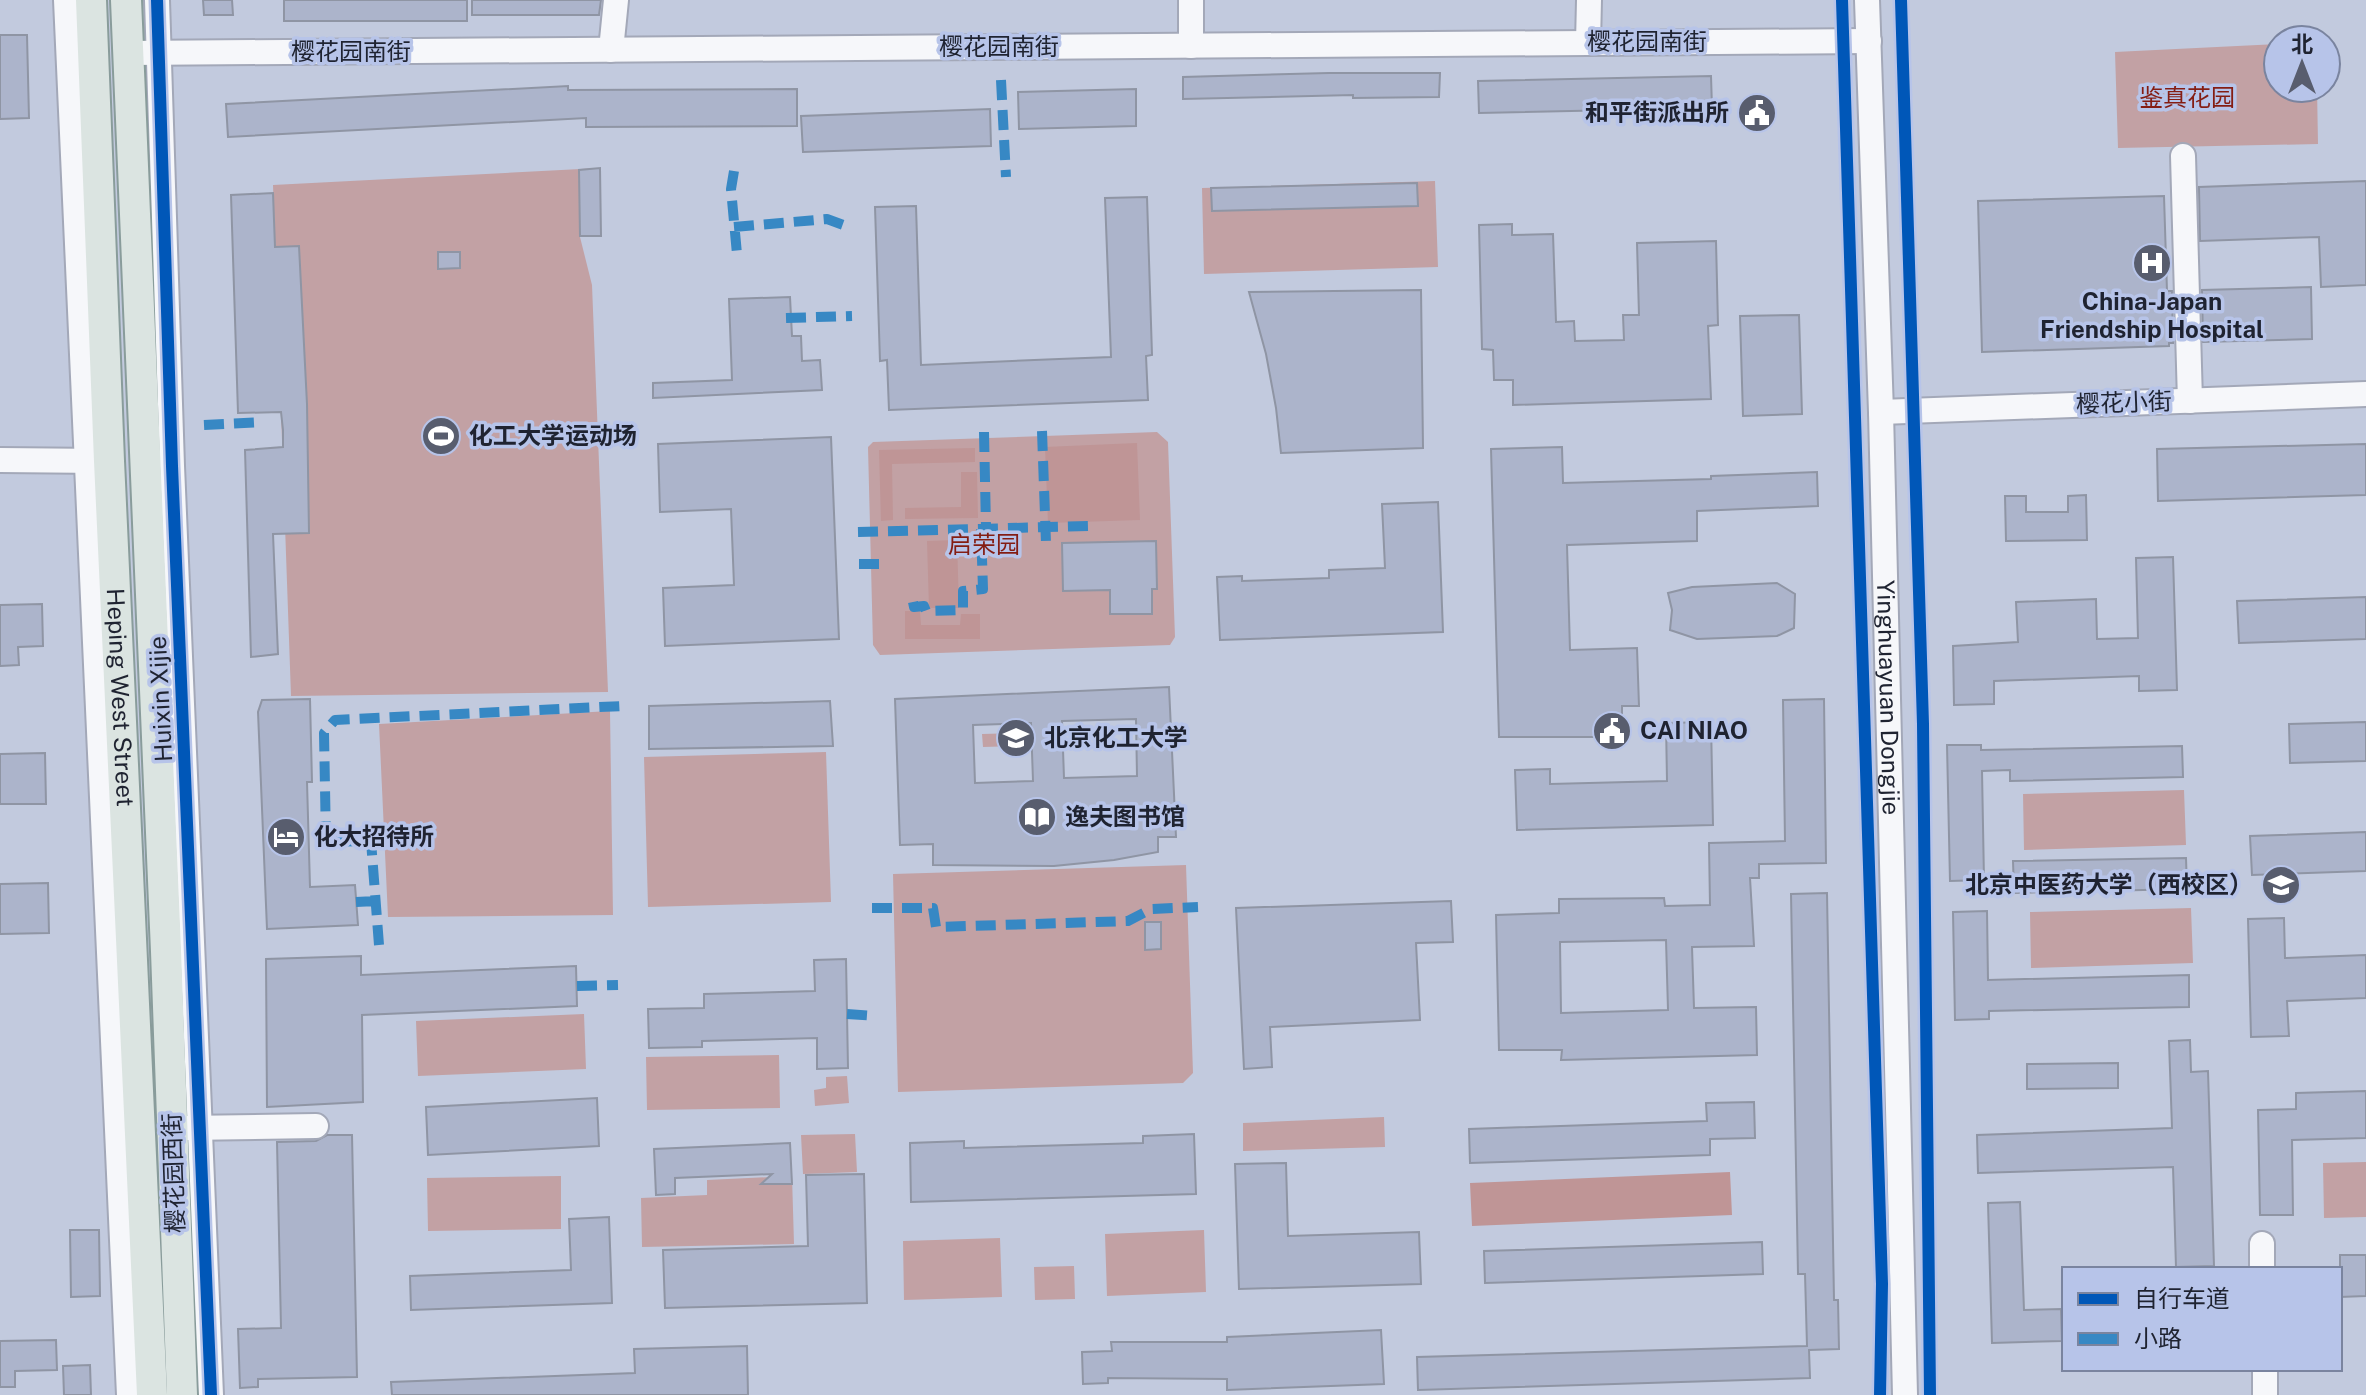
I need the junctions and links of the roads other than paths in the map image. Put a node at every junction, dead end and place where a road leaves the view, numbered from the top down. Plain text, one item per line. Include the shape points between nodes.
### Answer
1 (66, 0) edge
2 (91, 0) edge
3 (126, 0) edge
4 (157, 0) edge
5 (616, 0) edge
6 (1191, 0) edge
7 (1589, 0) edge
8 (1867, 0) edge
9 (1869, 41) junction
10 (1588, 43) junction
11 (1191, 46) junction
12 (611, 50) junction
13 (128, 53) junction
14 (159, 53) junction
15 (2183, 156) dead end
16 (2366, 394) edge
17 (2190, 401) junction
18 (1881, 412) junction
19 (0, 460) edge
20 (97, 461) junction
21 (316, 1126) dead end
22 (187, 1128) junction
23 (128, 1133) junction
24 (2262, 1244) dead end
25 (2262, 1267) edge
26 (2265, 1371) edge
27 (129, 1395) edge
28 (152, 1395) edge
29 (182, 1395) edge
30 (211, 1395) edge
31 (1905, 1395) edge
32 (2265, 1395) edge

1 - 20 street
2 - 20 main road, Heping West Street
3 - 13 main road
4 - 14 street, Huixin Xijie
5 - 12 street
6 - 11 street
7 - 10 street
8 - 9 street, Yinghuayuan Dongjie
9 - 10 street, 樱花园南街
9 - 18 street, Yinghuayuan Dongjie
10 - 11 street, 樱花园南街
11 - 12 street, 樱花园南街
12 - 14 street, 樱花园南街
13 - 14 street, 樱花园南街
13 - 22 main road, 樱花园西街
14 - 22 street, Huixin Xijie
15 - 17 street
16 - 17 street, 樱花小街
17 - 18 street, 樱花小街
18 - 31 street, Yinghuayuan Dongjie
19 - 20 street
20 - 23 main road, Heping West Street
21 - 22 street
22 - 29 main road, 樱花园西街
22 - 30 street, Huixin Xijie
23 - 27 street
23 - 28 main road, Heping West Street
24 - 25 street
26 - 32 street

